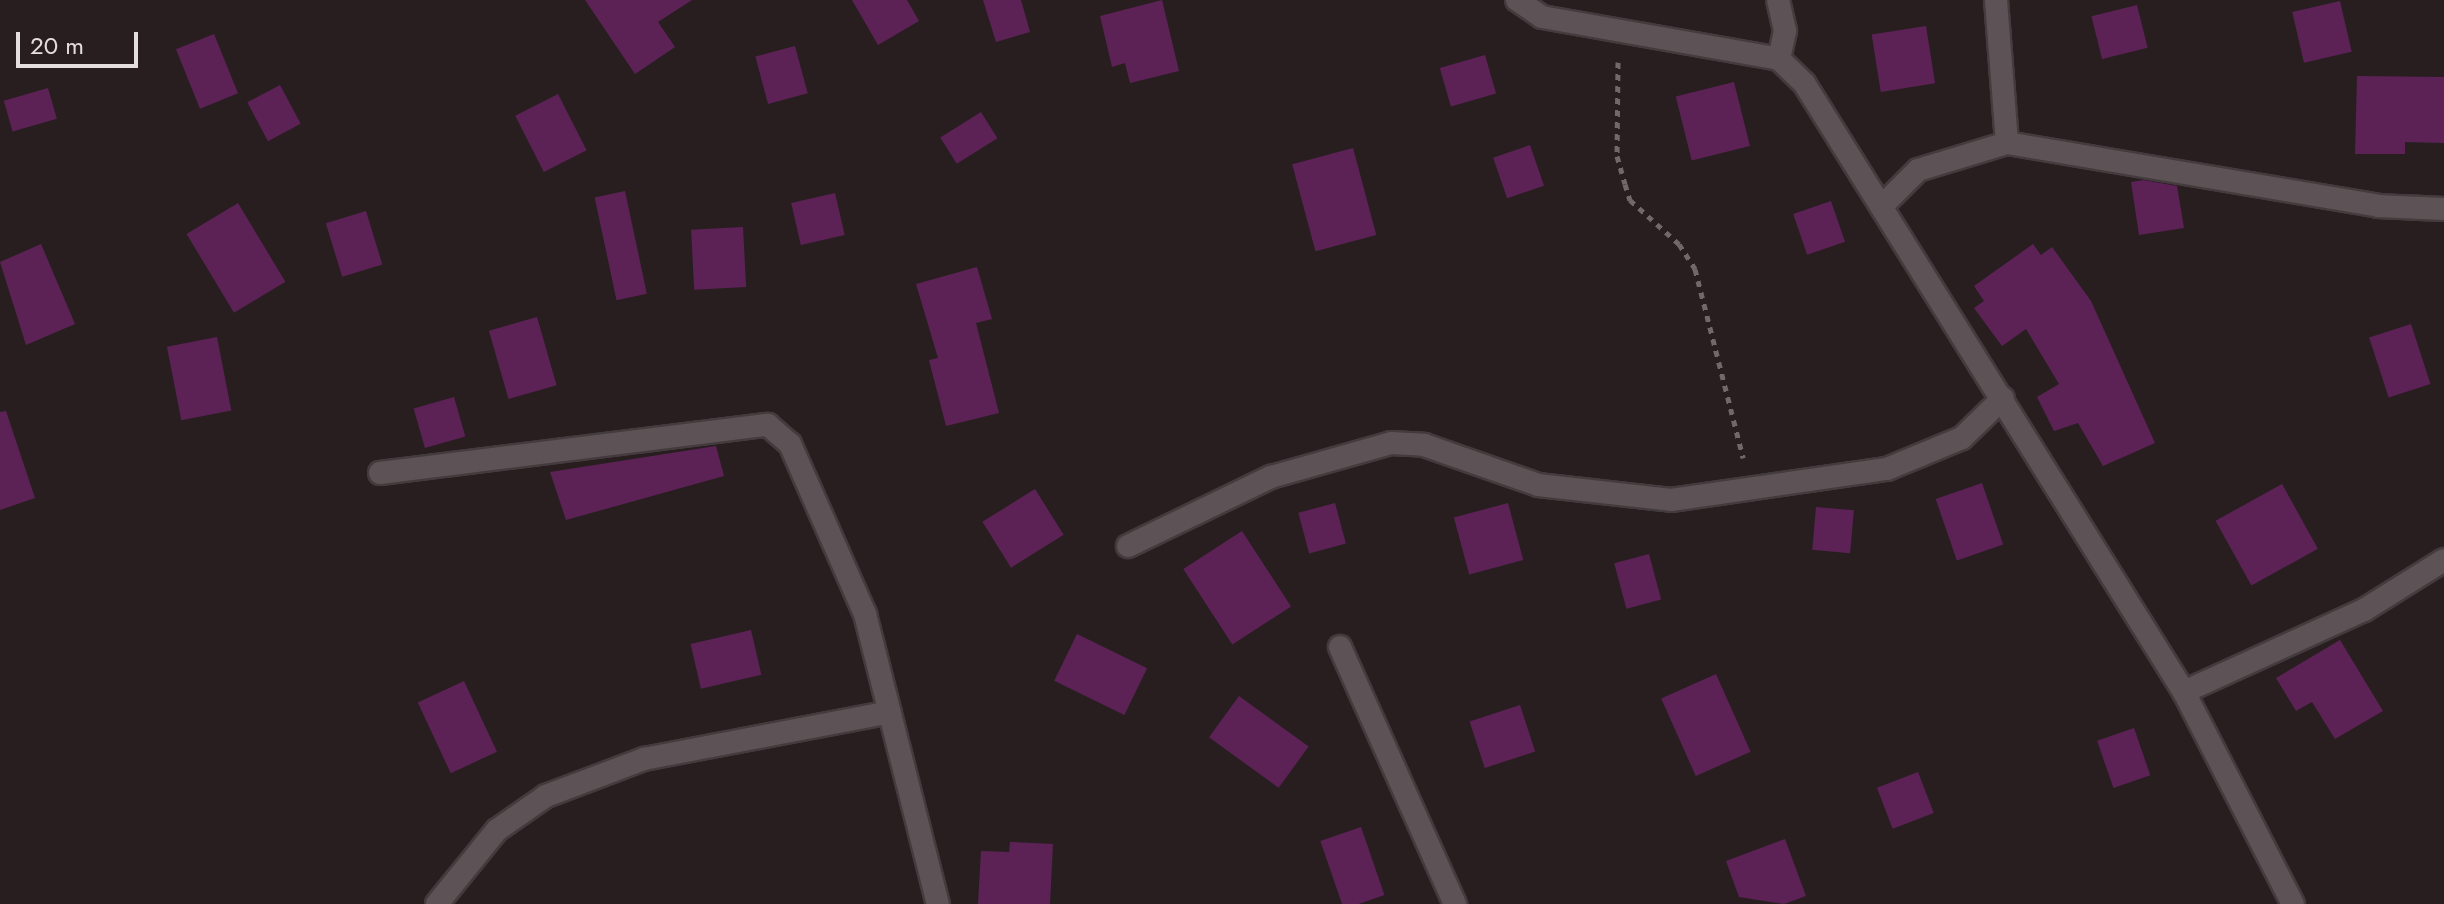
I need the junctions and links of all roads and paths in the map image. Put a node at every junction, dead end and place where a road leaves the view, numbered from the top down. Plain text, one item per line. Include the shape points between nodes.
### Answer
1 (1517, 0) edge
2 (1778, 0) edge
3 (1996, 0) edge
4 (1617, 31) junction
5 (1779, 59) junction
6 (2007, 143) junction
7 (1883, 205) junction
8 (2444, 209) edge
9 (2003, 398) junction
10 (380, 473) dead end
11 (1749, 490) junction
12 (1128, 546) dead end
13 (2444, 560) edge
14 (1340, 647) dead end
15 (2184, 692) junction
16 (890, 712) junction
17 (437, 904) edge
18 (938, 904) edge
19 (1455, 904) edge
20 (2293, 904) edge

1 - 4 street via 1542,17
2 - 5 street via 1785,31
3 - 6 street
4 - 5 street
4 - 11 path via 1617,156 1625,184 1630,200 1679,244 1695,269
5 - 7 street via 1804,83
6 - 7 street via 1918,170
6 - 8 street via 2378,206
7 - 9 street
9 - 11 street via 1962,438 1930,455 1797,487
9 - 15 street
10 - 16 street via 768,425 790,444 865,614
11 - 12 street via 1671,500 1607,495 1538,485 1424,445 1391,443 1271,477
13 - 15 street via 2364,610
14 - 19 street
15 - 20 street
16 - 17 street via 749,734 644,759 546,796 497,830
16 - 18 street

